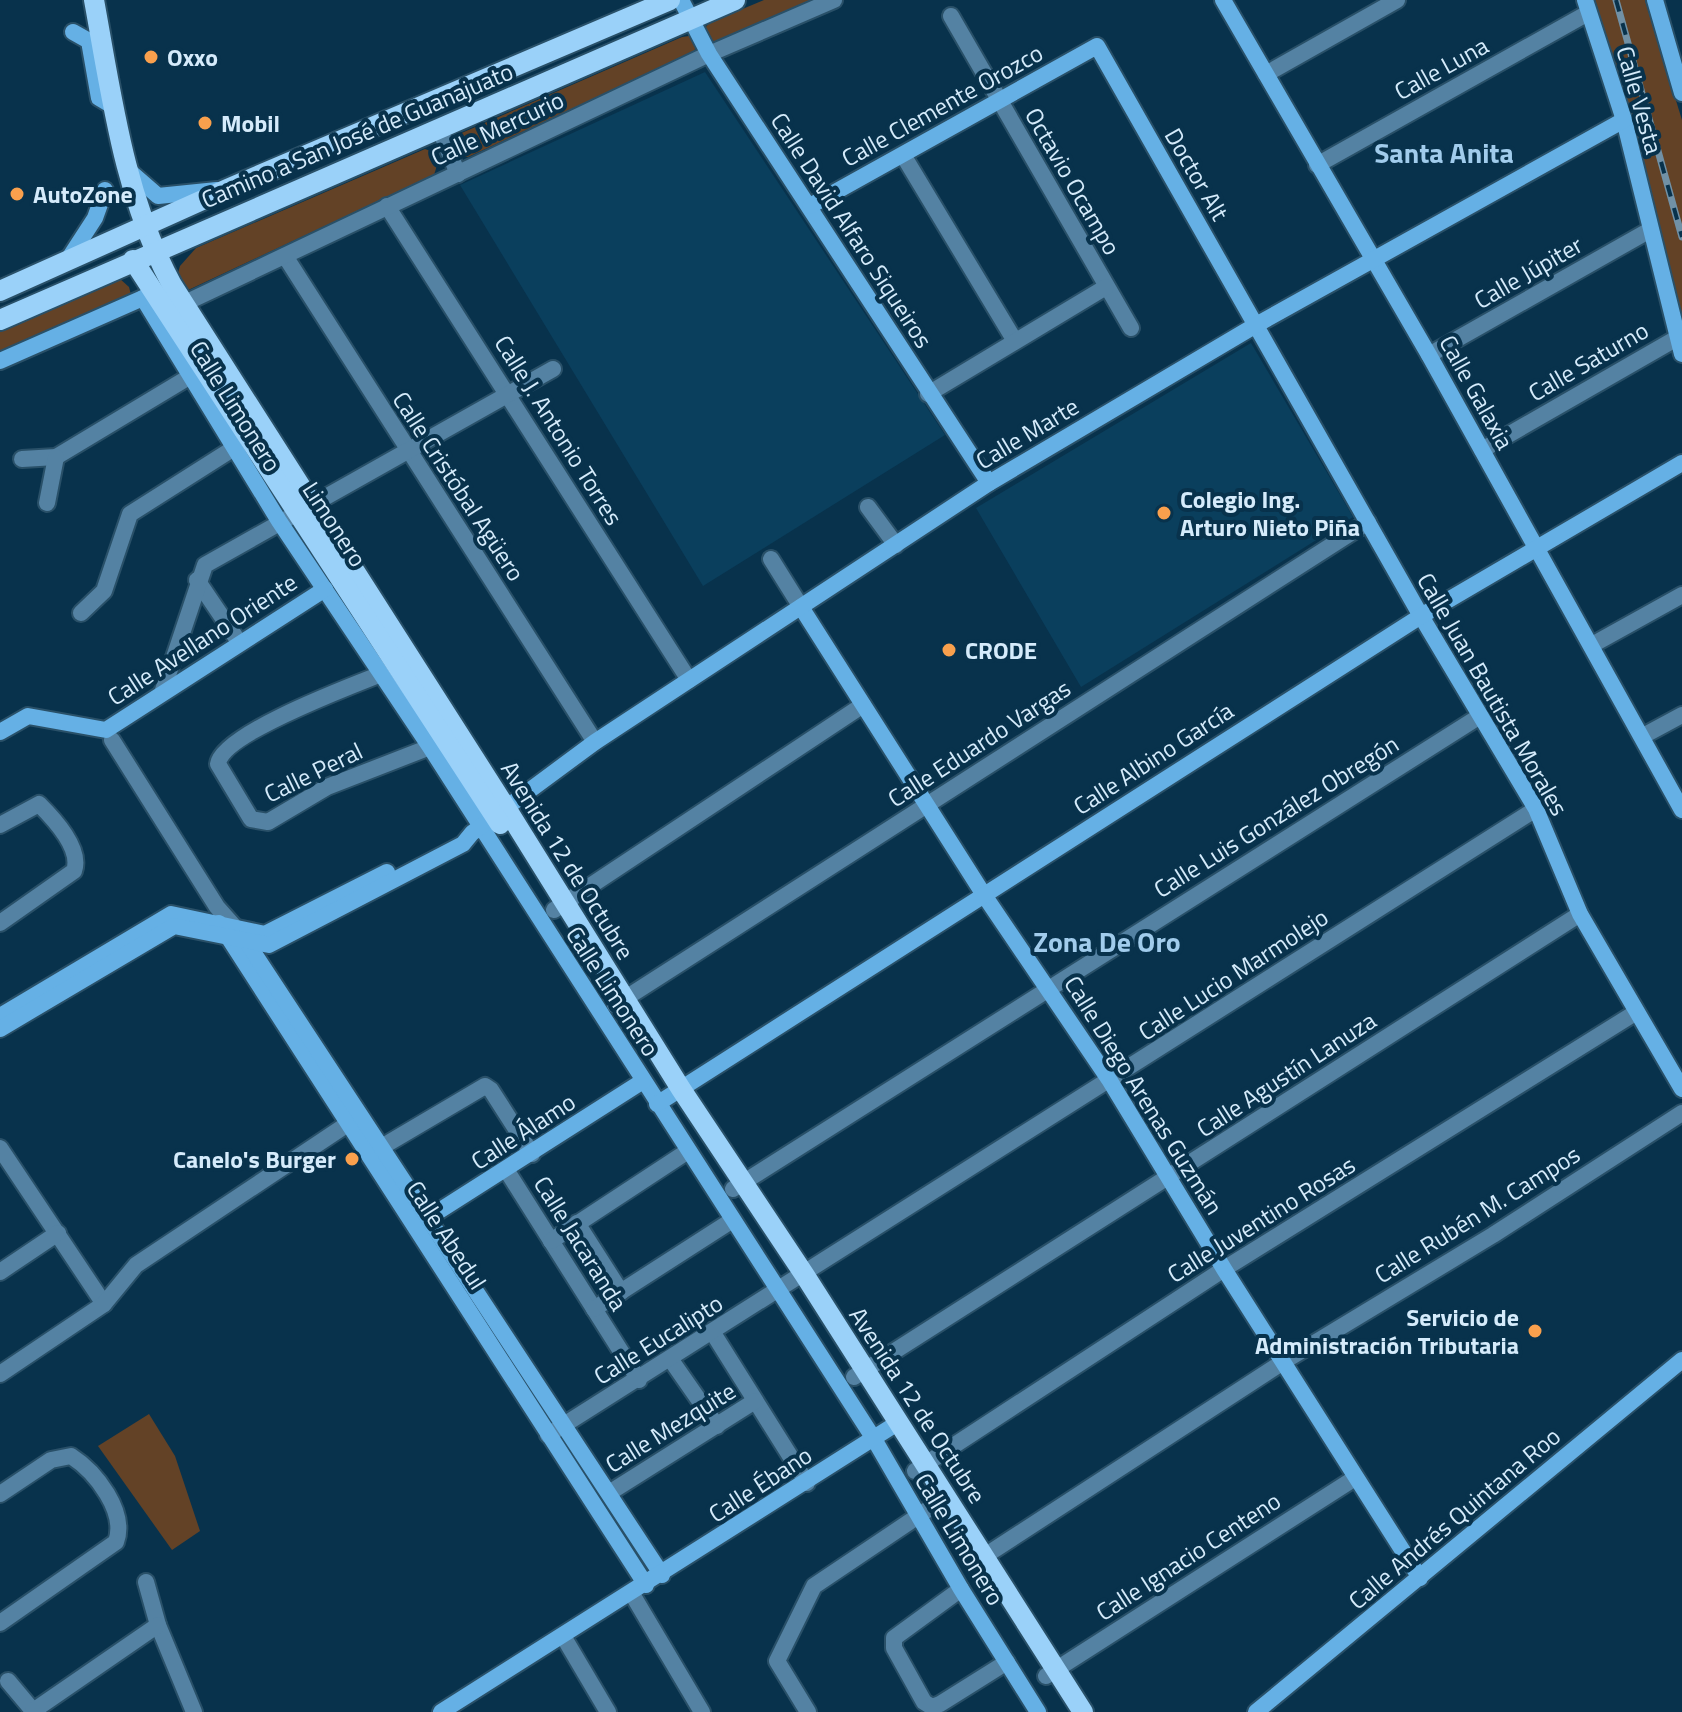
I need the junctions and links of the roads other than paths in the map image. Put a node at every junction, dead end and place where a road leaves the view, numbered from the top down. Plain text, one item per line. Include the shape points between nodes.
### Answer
1 (94, 0) edge
2 (670, 0) edge
3 (681, 0) edge
4 (735, 0) edge
5 (834, 0) edge
6 (1223, 0) edge
7 (1397, 0) edge
8 (1655, 0) edge
9 (1586, 7) edge
10 (951, 16) dead end
11 (692, 18) junction
12 (73, 32) dead end
13 (1097, 46) joint
14 (709, 54) junction
15 (1266, 74) junction
16 (1682, 93) edge
17 (999, 101) junction
18 (114, 107) junction
19 (1624, 120) junction
20 (439, 128) junction
21 (903, 155) junction
22 (1317, 165) junction
23 (125, 167) junction
24 (458, 174) junction
25 (227, 189) junction
26 (105, 190) dead end
27 (387, 206) junction
28 (810, 206) junction
29 (144, 226) junction
30 (1650, 230) junction
31 (154, 252) junction
32 (285, 256) junction
33 (133, 260) junction
34 (1372, 260) junction
35 (64, 264) junction
36 (1106, 287) junction
37 (0, 291) edge
38 (156, 292) junction
39 (183, 304) junction
40 (0, 320) edge
41 (1256, 325) junction
42 (1131, 328) dead end
43 (1015, 341) junction
44 (1680, 346) edge
45 (1429, 355) junction
46 (0, 361) edge
47 (553, 369) dead end
48 (189, 377) junction
49 (928, 394) junction
50 (508, 395) junction
51 (234, 448) junction
52 (407, 449) junction
53 (1482, 450) junction
54 (56, 457) junction
55 (22, 459) dead end
56 (1682, 463) edge
57 (989, 483) junction
58 (47, 503) dead end
59 (868, 507) dead end
60 (295, 512) junction
61 (1368, 522) junction
62 (896, 545) junction
63 (1536, 548) junction
64 (771, 559) dead end
65 (197, 580) junction
66 (325, 589) junction
67 (1682, 595) edge
68 (801, 607) junction
69 (81, 613) dead end
70 (1421, 616) junction
71 (239, 642) junction
72 (1592, 645) junction
73 (381, 674) junction
74 (689, 680) junction
75 (163, 690) junction
76 (863, 705) junction
77 (1682, 715) edge
78 (1480, 716) junction
79 (0, 732) edge
80 (109, 735) junction
81 (1643, 736) junction
82 (595, 742) junction
83 (430, 747) junction
84 (927, 805) junction
85 (1536, 809) junction
86 (1682, 810) edge
87 (488, 821) junction
88 (0, 825) edge
89 (984, 895) junction
90 (559, 907) junction
91 (1580, 914) junction
92 (0, 923) edge
93 (225, 923) junction
94 (248, 943) junction
95 (1049, 987) junction
96 (620, 1002) junction
97 (1635, 1013) junction
98 (4, 1017) edge
99 (643, 1081) junction
100 (1110, 1081) junction
101 (1682, 1089) edge
102 (670, 1096) junction
103 (1682, 1113) edge
104 (353, 1120) junction
105 (380, 1148) junction
106 (688, 1151) junction
107 (532, 1154) junction
108 (2, 1155) edge
109 (507, 1171) junction
110 (1169, 1178) junction
111 (738, 1186) junction
112 (407, 1202) junction
113 (428, 1218) junction
114 (731, 1221) junction
115 (577, 1223) junction
116 (58, 1233) junction
117 (551, 1241) junction
118 (1224, 1269) junction
119 (0, 1272) edge
120 (792, 1282) junction
121 (621, 1292) junction
122 (477, 1293) junction
123 (462, 1302) junction
124 (104, 1304) junction
125 (594, 1309) junction
126 (713, 1333) junction
127 (671, 1360) junction
128 (1682, 1360) edge
129 (1283, 1362) junction
130 (859, 1373) junction
131 (0, 1374) edge
132 (639, 1380) junction
133 (755, 1401) junction
134 (565, 1425) junction
135 (717, 1426) junction
136 (887, 1430) junction
137 (548, 1435) junction
138 (920, 1468) junction
139 (1355, 1478) junction
140 (807, 1483) junction
141 (609, 1493) junction
142 (0, 1494) edge
143 (936, 1504) junction
144 (918, 1516) junction
145 (979, 1560) junction
146 (662, 1575) junction
147 (1420, 1578) junction
148 (146, 1582) dead end
149 (639, 1589) junction
150 (961, 1589) junction
151 (0, 1623) edge
152 (158, 1625) junction
153 (563, 1636) junction
154 (1007, 1662) junction
155 (1051, 1672) junction
156 (8, 1681) dead end
157 (33, 1711) edge
158 (194, 1712) edge
159 (441, 1712) edge
160 (607, 1712) edge
161 (702, 1712) edge
162 (808, 1712) edge
163 (1038, 1712) edge
164 (1068, 1712) edge
165 (1083, 1712) edge
166 (1256, 1712) edge

1 - 18 main road, Avenida 12 de Octubre
2 - 25 main road, Camino a San José de Guanajuato
3 - 11 street, Calle David Alfaro Siqueiros
4 - 11 main road, Camino a San José de Guanajuato
5 - 14 street, Calle Mercurio
6 - 15 street, Calle Galaxia
7 - 15 street
8 - 16 street
9 - 19 street, Calle Vesta
9 - 22 street, Calle Luna
10 - 17 street, Octavio Ocampo
11 - 14 street, Calle David Alfaro Siqueiros
11 - 20 main road, Camino a San José de Guanajuato
12 - 18 street via 89,41 99,98
13 - 17 street, Calle Clemente Orozco
13 - 41 street, Doctor Alt
14 - 24 street, Calle Mercurio
14 - 28 street, Calle David Alfaro Siqueiros
15 - 22 street, Calle Galaxia
17 - 21 street, Calle Clemente Orozco
17 - 36 street, Octavio Ocampo
18 - 23 main road, Avenida 12 de Octubre
19 - 30 street, Calle Vesta
19 - 34 street, Calle Marte
20 - 24 street
20 - 31 main road, Camino a San José de Guanajuato
21 - 28 street, Calle Clemente Orozco
21 - 43 street
22 - 34 street, Calle Galaxia
23 - 25 street via 158,196
23 - 29 main road, Avenida 12 de Octubre
24 - 27 street, Calle Mercurio
25 - 29 main road, Camino a San José de Guanajuato
26 - 35 street via 89,231
27 - 32 street, Calle Mercurio
27 - 50 street, Calle J. Antonio Torres
28 - 49 street, Calle David Alfaro Siqueiros
29 - 31 main road, Avenida 12 de Octubre
29 - 35 main road, Camino a San José de Guanajuato
30 - 44 street, Calle Vesta
30 - 45 street, Calle Júpiter
31 - 33 main road, Camino a San José de Guanajuato
31 - 38 main road, Avenida 12 de Octubre
32 - 39 street, Calle Mercurio
32 - 52 street, Calle Cristóbal Agüero
33 - 38 main road, Limonero
33 - 40 main road, Camino a San José de Guanajuato
34 - 41 street, Calle Marte
34 - 45 street, Calle Galaxia
35 - 37 main road, Camino a San José de Guanajuato
36 - 42 street, Octavio Ocampo
36 - 43 street
38 - 39 main road, Avenida 12 de Octubre
38 - 46 street
38 - 48 street, Calle Limonero
38 - 60 main road, Limonero
39 - 60 main road, Avenida 12 de Octubre
41 - 57 street, Calle Marte
41 - 61 street, Calle Juan Bautista Morales
43 - 49 street
44 - 53 street, Calle Saturno
45 - 53 street, Calle Galaxia
47 - 50 street
48 - 51 street, Calle Limonero
48 - 54 street
49 - 57 street, Calle David Alfaro Siqueiros
50 - 52 street
50 - 74 street, Calle J. Antonio Torres
51 - 60 street, Calle Limonero
51 - 69 street via 130,514 104,591
52 - 60 street
52 - 82 street, Calle Cristóbal Agüero
53 - 63 street, Calle Galaxia
54 - 55 street
54 - 58 street
56 - 63 street, Calle Albino García
57 - 62 street, Calle Marte
59 - 62 street
60 - 65 street via 205,565
60 - 66 street, Calle Limonero
60 - 87 main road, Avenida 12 de Octubre
61 - 70 street, Calle Juan Bautista Morales
61 - 84 street, Calle Eduardo Vargas
62 - 68 street, Calle Marte
63 - 70 street, Calle Albino García
63 - 72 street, Calle Galaxia
64 - 68 street, Calle Diego Arenas Guzmán
65 - 71 street
65 - 75 street
66 - 71 street, Calle Avellano Oriente
66 - 73 street, Calle Limonero
67 - 72 street
68 - 74 street, Calle Marte
68 - 76 street, Calle Diego Arenas Guzmán
70 - 78 street, Calle Juan Bautista Morales
70 - 89 street, Calle Albino García
71 - 75 street, Calle Avellano Oriente
72 - 81 street, Calle Galaxia
73 - 83 street, Calle Limonero
73 - 83 street, Calle Peral via 297,707 226,748 218,764 251,819 268,822 327,787
74 - 82 street, Calle Marte
75 - 80 street, Calle Avellano Oriente
76 - 84 street, Calle Diego Arenas Guzmán
76 - 90 street
77 - 81 street
78 - 85 street, Calle Juan Bautista Morales
78 - 95 street, Calle Luis González Obregón
79 - 80 street via 28,716
80 - 93 street, Calle Abedul
81 - 86 street, Calle Galaxia
82 - 87 street, Calle Marte
83 - 87 street, Calle Limonero
84 - 89 street, Calle Diego Arenas Guzmán
84 - 96 street, Calle Eduardo Vargas
85 - 91 street, Calle Juan Bautista Morales
85 - 100 street, Calle Lucio Marmolejo
87 - 90 main road, Avenida 12 de Octubre
87 - 93 street via 265,934
87 - 94 street, Calle Marte via 463,844 269,945
87 - 99 street, Calle Limonero
88 - 92 street via 39,804 75,852 77,863 74,871
89 - 95 street, Calle Diego Arenas Guzmán
89 - 102 street, Calle Albino García
90 - 96 main road, Avenida 12 de Octubre
91 - 97 street, Calle Juan Bautista Morales
91 - 110 street, Calle Agustín Lanuza
93 - 94 street, Calle Marte
93 - 98 street via 171,914
93 - 104 street, Calle Abedul
94 - 104 street, Calle Abedul
95 - 100 street, Calle Diego Arenas Guzmán
95 - 111 street, Calle Luis González Obregón
96 - 102 main road, Avenida 12 de Octubre
97 - 101 street, Calle Juan Bautista Morales
97 - 118 street, Calle Juventino Rosas
99 - 102 street, Calle Limonero
99 - 107 street, Calle Álamo
100 - 110 street, Calle Diego Arenas Guzmán
100 - 120 street, Calle Lucio Marmolejo
102 - 106 street, Calle Limonero
102 - 111 main road, Avenida 12 de Octubre
103 - 129 street, Calle Rubén M. Campos
104 - 105 street, Calle Abedul
104 - 112 street, Calle Abedul
104 - 124 street via 136,1265
105 - 107 street via 485,1086
105 - 112 street, Calle Abedul
106 - 114 street, Calle Limonero
106 - 115 street
107 - 109 street, Calle Álamo
108 - 116 street
109 - 113 street, Calle Álamo
109 - 117 street, Calle Jacaranda
110 - 118 street, Calle Diego Arenas Guzmán
110 - 130 street, Calle Agustín Lanuza
111 - 120 main road, Avenida 12 de Octubre
112 - 113 street, Calle Abedul
112 - 123 street, Calle Abedul
113 - 122 street, Calle Abedul
114 - 120 street, Calle Limonero
114 - 121 street
115 - 117 street
115 - 121 street
116 - 119 street
116 - 124 street
117 - 125 street, Calle Jacaranda
118 - 129 street, Calle Diego Arenas Guzmán
118 - 138 street, Calle Juventino Rosas
120 - 126 street, Calle Eucalipto
120 - 130 main road, Avenida 12 de Octubre
120 - 136 street, Calle Limonero
121 - 125 street
122 - 123 street
122 - 134 street, Calle Abedul
123 - 137 street, Calle Abedul
124 - 131 street
125 - 132 street, Calle Jacaranda
126 - 127 street, Calle Eucalipto
126 - 133 street
127 - 132 street, Calle Eucalipto
127 - 135 street
128 - 147 street, Calle Andrés Quintana Roo
129 - 139 street, Calle Diego Arenas Guzmán
129 - 145 street, Calle Rubén M. Campos
130 - 136 main road, Avenida 12 de Octubre
132 - 134 street, Calle Eucalipto
133 - 135 street, Calle Mezquite
133 - 140 street
134 - 137 street, Calle Eucalipto
134 - 141 street, Calle Abedul
135 - 141 street, Calle Mezquite
136 - 138 main road, Avenida 12 de Octubre
136 - 140 street, Calle Ébano
136 - 144 street, Calle Limonero
137 - 149 street, Calle Abedul
138 - 143 main road, Avenida 12 de Octubre
138 - 145 main road, Avenida 12 de Octubre
139 - 147 street, Calle Diego Arenas Guzmán
139 - 155 street, Calle Ignacio Centeno
140 - 146 street, Calle Ébano
141 - 146 street, Calle Abedul
142 - 151 street via 51,1460 71,1456 86,1466 119,1516 121,1529 116,1542
143 - 144 street
143 - 145 main road, Avenida 12 de Octubre
144 - 150 street, Calle Limonero
144 - 162 street via 814,1586 777,1661
145 - 155 main road, Avenida 12 de Octubre
146 - 149 street, Calle Ébano
147 - 166 street, Calle Andrés Quintana Roo
148 - 152 street
149 - 153 street
149 - 161 street
150 - 154 street, Calle Limonero
150 - 154 street via 894,1638 894,1648 924,1702 940,1704
152 - 157 street
152 - 158 street
153 - 159 street
153 - 160 street
154 - 163 street, Calle Limonero
155 - 164 main road, Avenida 12 de Octubre
155 - 165 main road, Avenida 12 de Octubre
156 - 157 street

